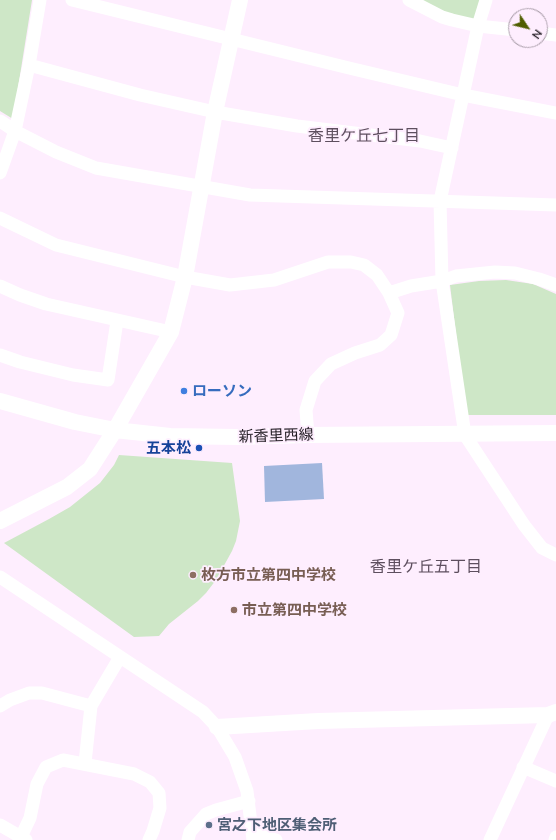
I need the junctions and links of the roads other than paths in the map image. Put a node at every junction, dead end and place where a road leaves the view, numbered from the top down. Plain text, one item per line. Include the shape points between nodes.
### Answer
1 (40, 0) edge
2 (72, 0) edge
3 (240, 0) edge
4 (409, 0) edge
5 (486, 0) edge
6 (478, 26) junction
7 (508, 29) edge
8 (232, 38) junction
9 (29, 65) junction
10 (463, 95) junction
11 (215, 112) junction
12 (556, 113) edge
13 (0, 121) edge
14 (15, 131) junction
15 (452, 148) junction
16 (0, 173) edge
17 (201, 186) junction
18 (440, 201) junction
19 (556, 205) edge
20 (0, 218) edge
21 (186, 277) junction
22 (442, 281) junction
23 (556, 285) edge
24 (0, 286) edge
25 (389, 293) junction
26 (117, 321) junction
27 (171, 332) junction
28 (0, 355) edge
29 (0, 401) edge
30 (115, 430) junction
31 (556, 434) edge
32 (308, 435) junction
33 (465, 435) junction
34 (0, 521) edge
35 (556, 555) edge
36 (0, 577) edge
37 (120, 657) junction
38 (0, 706) edge
39 (91, 706) junction
40 (552, 714) edge
41 (217, 727) junction
42 (85, 764) junction
43 (523, 767) junction
44 (556, 781) edge
45 (249, 801) junction
46 (0, 825) edge
47 (253, 837) edge
48 (556, 837) edge
49 (23, 839) edge
50 (149, 840) edge
51 (188, 840) edge
52 (276, 840) edge
53 (490, 840) edge
54 (555, 840) edge

1 - 9 street
2 - 8 street
3 - 8 street
4 - 6 street via 442,17
5 - 6 street
6 - 7 street
6 - 10 street
8 - 10 street
8 - 11 street
9 - 11 street
9 - 14 street
10 - 12 street
10 - 15 street
11 - 15 street via 297,126 420,141
11 - 17 street
13 - 14 street
14 - 16 street
14 - 17 street via 56,152 96,168
15 - 18 street
17 - 18 street via 250,195
17 - 21 street
18 - 19 street
18 - 22 street
20 - 21 street via 56,245
21 - 25 street via 230,285 274,280 328,262 351,262 364,265 377,275
21 - 27 street
22 - 23 street via 470,274 495,272 515,273
22 - 25 street
22 - 33 street
24 - 26 street via 46,304
25 - 32 street via 398,314 391,336 380,345 355,352 331,364 314,381 306,410
26 - 27 street
26 - 28 street via 108,380 73,375
27 - 30 street
29 - 30 street, 新香里西線 via 74,422
30 - 32 street, 新香里西線 via 178,436
30 - 34 street via 90,469 66,487
31 - 33 street, 新香里西線
32 - 33 street, 新香里西線
33 - 35 street via 524,525 542,548
36 - 37 street
37 - 39 street
37 - 41 street via 203,712
38 - 39 street via 30,693 42,693
39 - 42 street
40 - 41 street via 366,719
40 - 43 street
41 - 45 street via 235,757
42 - 49 street via 63,760 46,767 37,784
42 - 50 street via 134,774 150,782 159,793 160,808
43 - 44 street
43 - 53 street
45 - 47 street
45 - 51 street via 206,814 190,832
46 - 49 street
47 - 52 street
48 - 54 street

